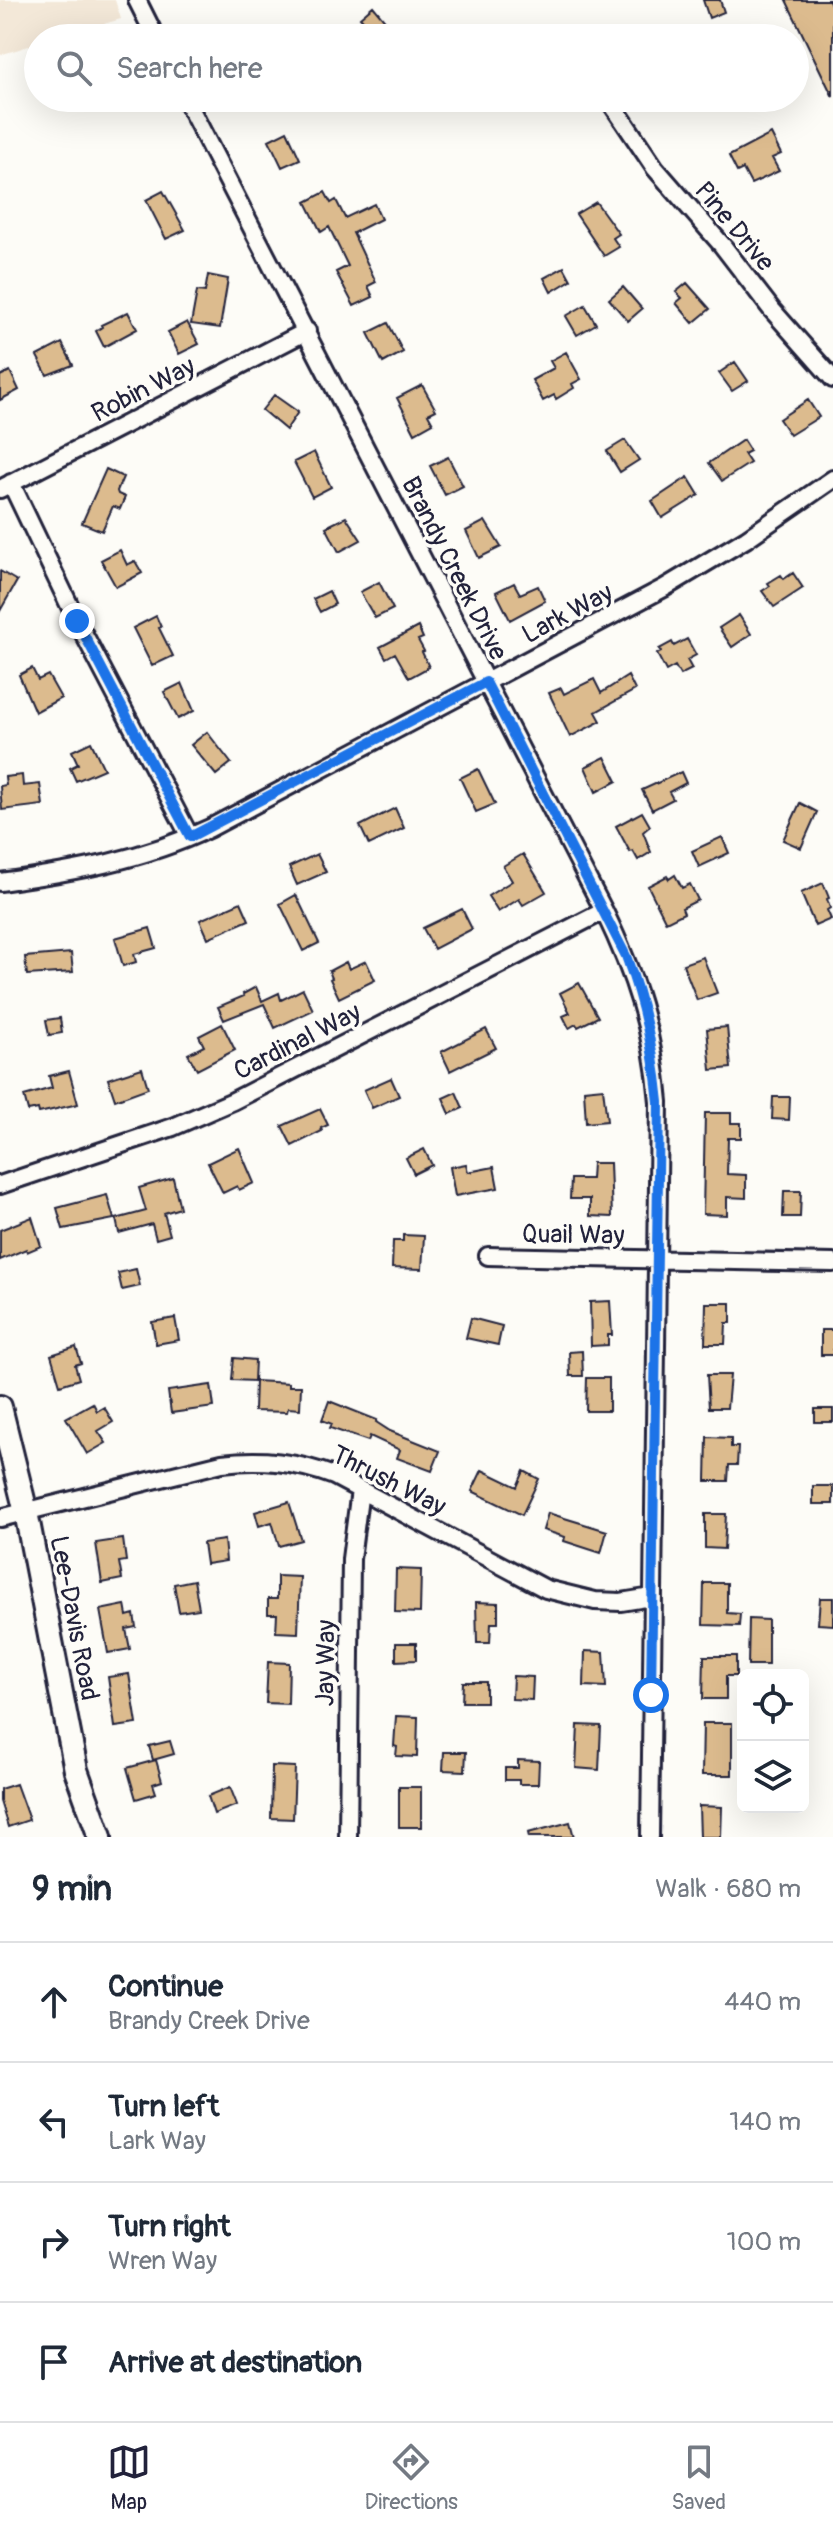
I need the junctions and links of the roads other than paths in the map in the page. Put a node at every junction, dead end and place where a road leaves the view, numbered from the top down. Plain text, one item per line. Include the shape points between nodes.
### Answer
1 (137, 0) edge
2 (149, 24) edge
3 (192, 112) edge
4 (617, 112) edge
5 (307, 331) junction
6 (833, 379) edge
7 (833, 479) edge
8 (6, 486) edge
9 (486, 682) junction
10 (190, 837) junction
11 (0, 882) edge
12 (604, 911) junction
13 (0, 1185) edge
14 (488, 1256) dead end
15 (657, 1259) junction
16 (833, 1263) edge
17 (0, 1407) edge
18 (360, 1490) junction
19 (26, 1512) junction
20 (0, 1518) edge
21 (652, 1597) junction
22 (100, 1837) edge
23 (348, 1837) edge
24 (650, 1837) edge

1 - 2 street
3 - 5 street, Brandy Creek Drive
4 - 6 street, Pine Drive via 655,168
5 - 8 street, Robin Way
5 - 9 street, Brandy Creek Drive
7 - 9 street, Lark Way via 664,588
8 - 10 street
9 - 10 street, Lark Way
9 - 12 street, Brandy Creek Drive
10 - 11 street, Lark Way via 112,864
12 - 13 street, Cardinal Way via 233,1101 173,1127
12 - 15 street, Brandy Creek Drive via 640,993 656,1063
14 - 15 street, Quail Way
15 - 16 street, Quail Way
15 - 21 street, Brandy Creek Drive
17 - 19 main road, Lee-Davis Road
18 - 19 street, Thrush Way via 308,1467 249,1460
18 - 21 street, Thrush Way via 546,1589 595,1601
18 - 23 street, Jay Way via 351,1559
19 - 20 street, Thrush Way
19 - 22 main road, Lee-Davis Road via 76,1770
21 - 24 street, Brandy Creek Drive

